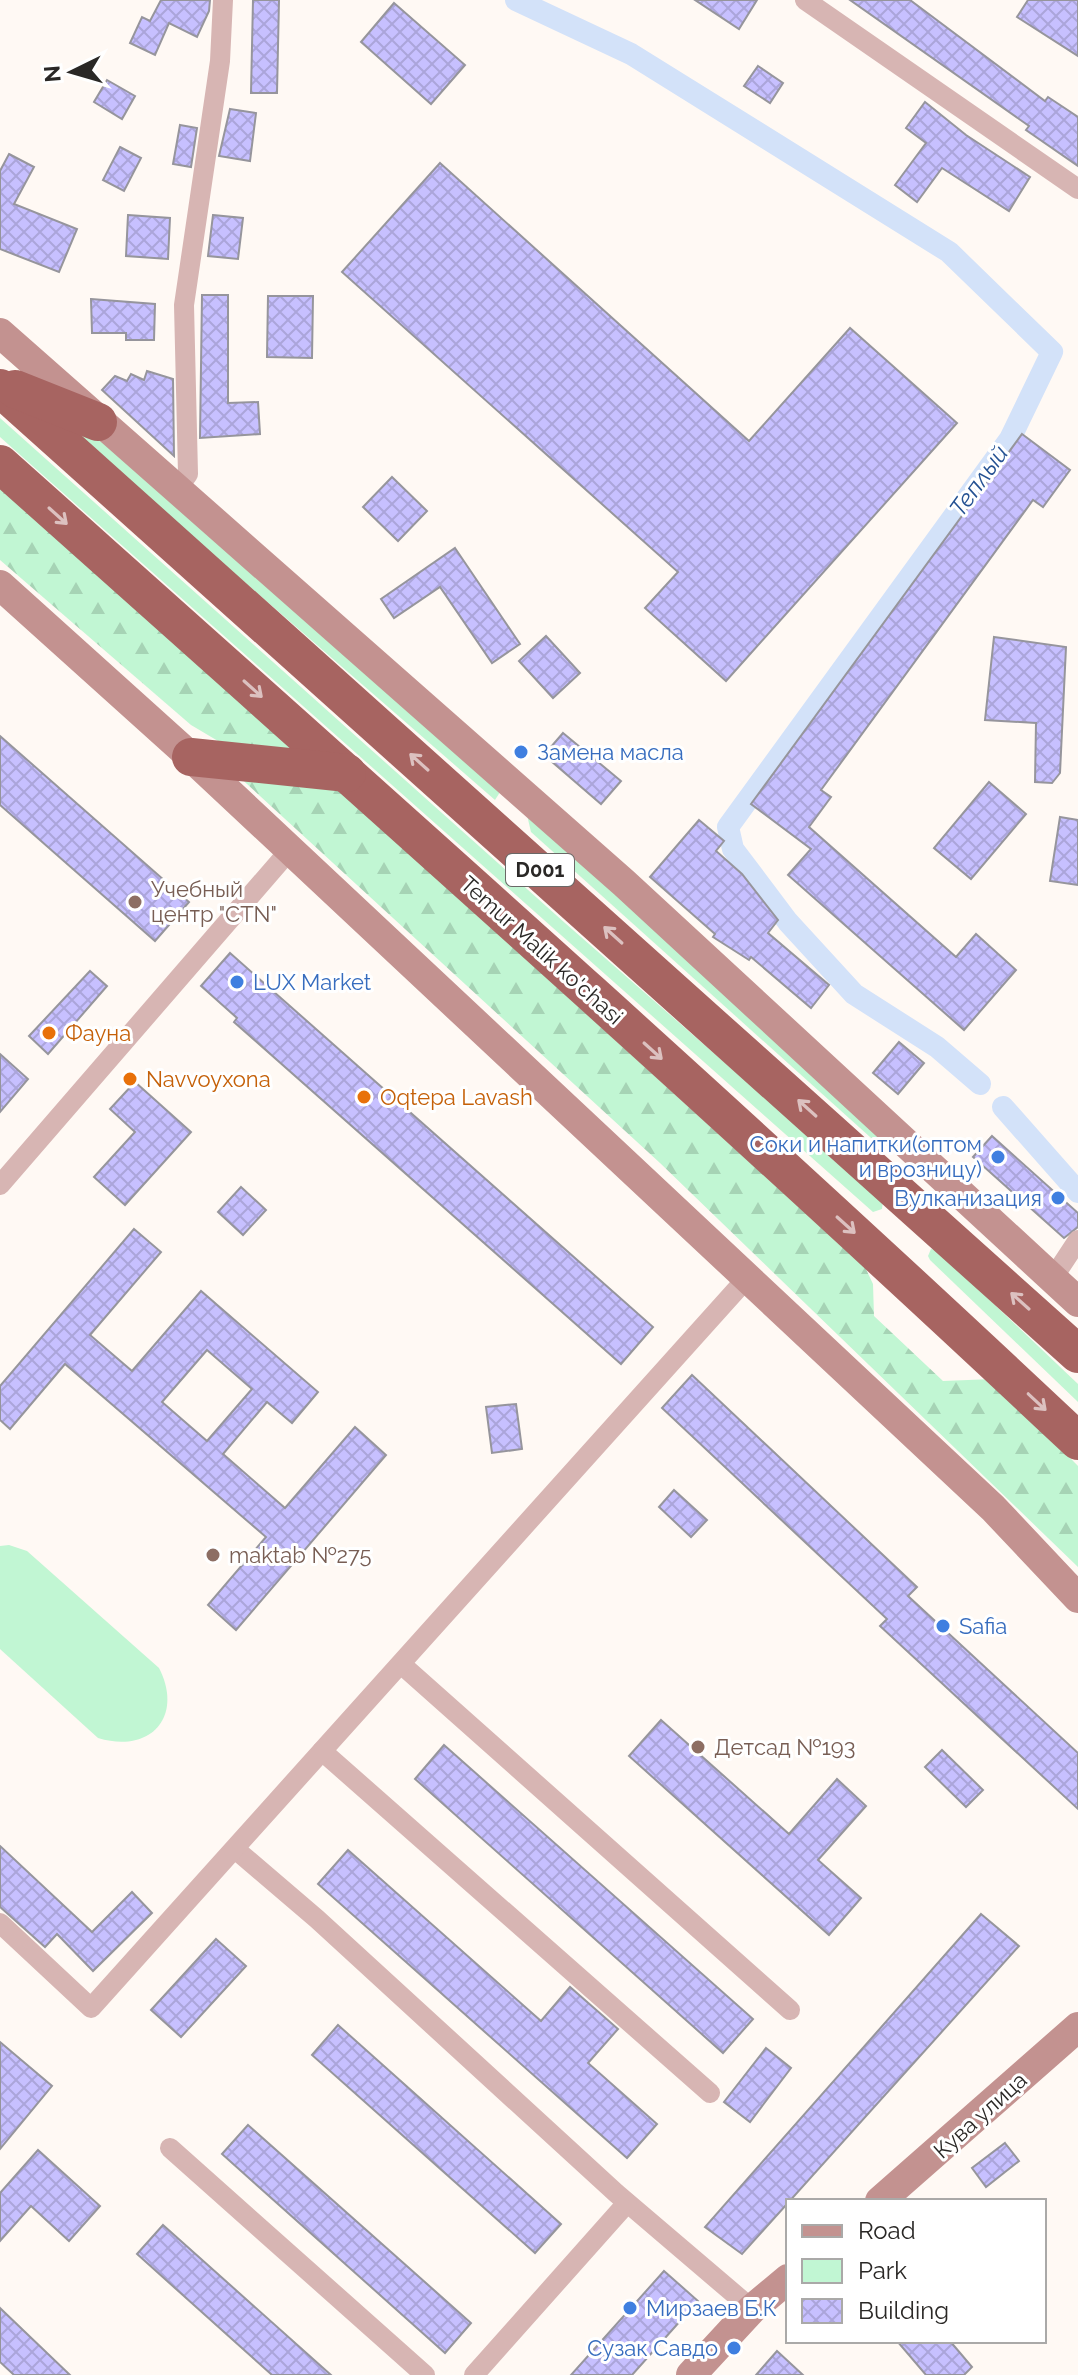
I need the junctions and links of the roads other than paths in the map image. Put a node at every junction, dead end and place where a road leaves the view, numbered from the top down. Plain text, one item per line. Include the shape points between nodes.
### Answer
1 (223, 0) edge
2 (805, 0) edge
3 (1078, 189) edge
4 (0, 333) edge
5 (0, 386) edge
6 (98, 422) junction
7 (0, 464) edge
8 (176, 491) junction
9 (0, 585) edge
10 (191, 757) junction
11 (347, 773) junction
12 (289, 851) junction
13 (0, 1185) edge
14 (919, 1208) junction
15 (1078, 1240) edge
16 (877, 1254) junction
17 (747, 1278) junction
18 (1053, 1278) junction
19 (1078, 1302) edge
20 (1078, 1354) edge
21 (1078, 1441) edge
22 (1078, 1598) edge
23 (401, 1664) junction
24 (322, 1751) junction
25 (235, 1849) junction
26 (0, 1923) edge
27 (790, 2010) dead end
28 (1078, 2027) edge
29 (710, 2093) dead end
30 (170, 2148) dead end
31 (882, 2199) edge
32 (627, 2203) junction
33 (786, 2281) edge
34 (752, 2309) junction
35 (425, 2375) edge
36 (474, 2375) edge
37 (691, 2375) edge

1 - 8 street via 220,61 184,305 188,474
2 - 3 street
4 - 6 street
5 - 6 highway
14 -> 5 highway, D001
6 - 8 street
7 -> 11 highway, Temur Malik ko'chasi / D001
8 - 18 street via 624,883
9 - 10 street
10 - 11 highway
10 - 12 street
11 -> 16 highway, Temur Malik ko'chasi / D001
12 - 13 street
12 - 17 street
14 - 16 highway
20 -> 14 highway, D001
15 - 18 street
16 -> 21 highway, Temur Malik ko'chasi / D001
17 - 22 street via 993,1508
17 - 23 street
18 - 19 street
23 - 24 street
23 - 27 street
24 - 25 street
24 - 29 street
25 - 26 street via 91,2008
25 - 32 street
28 - 31 street, Кува улица
30 - 35 street
32 - 34 street
32 - 36 street
33 - 34 street
34 - 37 street

